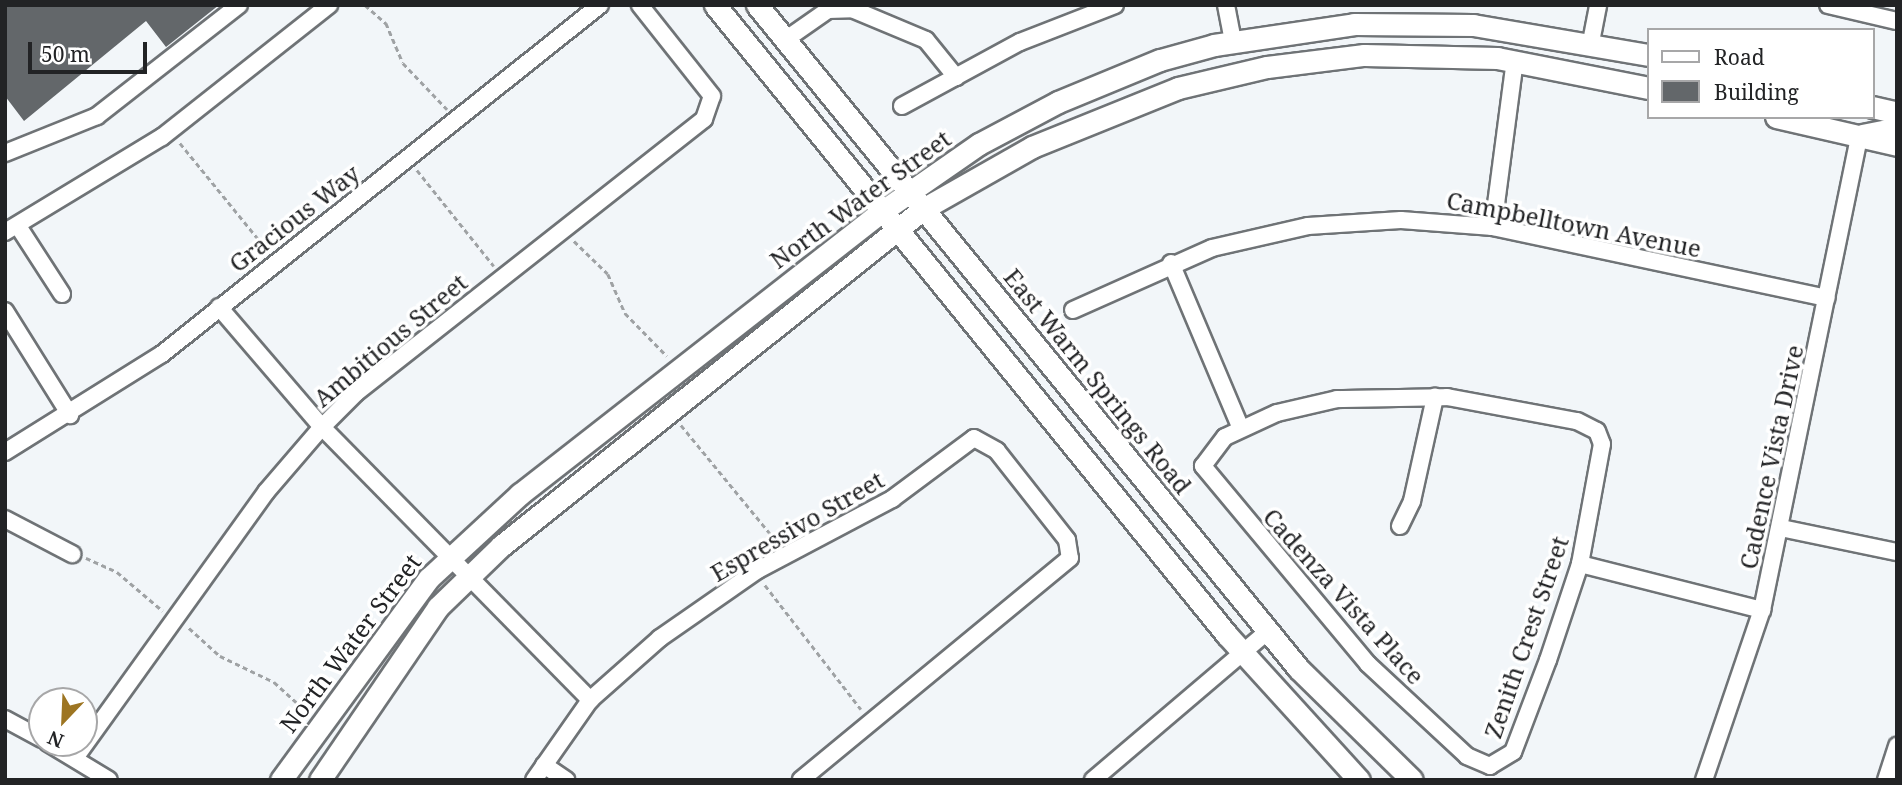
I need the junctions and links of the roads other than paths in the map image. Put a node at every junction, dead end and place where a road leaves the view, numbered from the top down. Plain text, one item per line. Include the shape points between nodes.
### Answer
1 (239, 5) edge
2 (329, 5) edge
3 (600, 5) edge
4 (640, 5) edge
5 (715, 5) edge
6 (757, 5) edge
7 (1115, 5) edge
8 (1226, 5) edge
9 (1598, 5) edge
10 (1828, 5) edge
11 (1897, 22) edge
12 (785, 40) junction
13 (1233, 41) junction
14 (1591, 42) junction
15 (1646, 55) edge
16 (1515, 61) junction
17 (956, 77) junction
18 (1646, 88) edge
19 (902, 106) dead end
20 (1874, 107) edge
21 (1897, 113) edge
22 (1785, 119) edge
23 (1897, 128) edge
24 (1859, 136) junction
25 (1897, 145) edge
26 (5, 153) edge
27 (910, 191) junction
28 (923, 209) junction
29 (881, 212) junction
30 (1493, 227) junction
31 (12, 229) edge
32 (896, 231) junction
33 (1171, 263) junction
34 (62, 294) dead end
35 (1827, 298) junction
36 (219, 307) junction
37 (1073, 310) dead end
38 (5, 311) edge
39 (1435, 397) junction
40 (70, 415) junction
41 (1240, 426) junction
42 (321, 428) junction
43 (5, 452) edge
44 (5, 519) edge
45 (1400, 526) dead end
46 (1781, 528) junction
47 (1897, 552) edge
48 (72, 554) road end
49 (452, 555) junction
50 (1580, 564) junction
51 (471, 574) junction
52 (1762, 610) junction
53 (1268, 631) junction
54 (1242, 654) junction
55 (590, 700) junction
56 (5, 719) edge
57 (28, 731) edge
58 (1897, 746) edge
59 (75, 758) joint
60 (544, 765) junction
61 (1497, 765) joint
62 (109, 780) edge
63 (281, 780) edge
64 (320, 780) edge
65 (534, 780) edge
66 (566, 780) edge
67 (800, 780) edge
68 (1093, 780) edge
69 (1359, 780) edge
70 (1412, 780) edge
71 (1704, 780) edge
72 (1886, 780) edge

1 - 26 street via 97,116
2 - 31 street via 171,130
3 - 36 street, Gracious Way
4 - 42 street, Ambitious Street via 706,85 711,108
5 - 29 main road
6 - 12 main road, East Warm Springs Road
7 - 17 street via 1020,42
8 - 13 street
9 - 14 street
10 - 11 street
12 - 17 street via 821,13 852,9 926,40
12 - 27 main road, East Warm Springs Road
13 - 14 main road, North Water Street via 1415,23
13 - 27 main road, North Water Street via 1160,60 1058,102
14 - 15 main road, North Water Street
16 - 18 main road, North Water Street
16 - 28 main road, North Water Street via 1364,54 1216,77 1094,118
16 - 30 street
17 - 19 street
20 - 21 main road
22 - 24 main road
23 - 24 main road
24 - 25 main road
24 - 35 street, Cadence Vista Drive
27 - 28 main road, East Warm Springs Road
27 - 29 main road, North Water Street
28 - 32 main road, North Water Street
28 - 53 main road, East Warm Springs Road
29 - 32 main road
29 - 49 main road, North Water Street via 677,370
30 - 33 street, Campbelltown Avenue via 1401,219 1308,226
30 - 35 street, Campbelltown Avenue
31 - 34 street
32 - 51 main road, North Water Street
32 - 54 main road
33 - 37 street, Campbelltown Avenue
33 - 41 street
35 - 46 street, Cadence Vista Drive
36 - 40 street, Gracious Way
36 - 42 street
38 - 40 street
39 - 41 street via 1337,399
39 - 45 street via 1412,501
39 - 50 street, Zenith Crest Street via 1577,421 1600,436
40 - 43 street, Gracious Way
41 - 61 street, Cadenza Vista Place via 1212,449 1203,467 1368,664 1467,756
42 - 49 street
42 - 59 street, Ambitious Street via 265,492
44 - 48 street
46 - 47 street
46 - 52 street, Cadence Vista Drive
49 - 51 street
49 - 63 main road, North Water Street via 394,621
50 - 52 street
50 - 61 street, Zenith Crest Street via 1516,746
51 - 55 street
51 - 64 main road, North Water Street via 410,643
52 - 71 street, Cadence Vista Drive
53 - 54 street
53 - 70 main road, East Warm Springs Road via 1332,706
54 - 68 street
54 - 69 main road
55 - 60 street, Espressivo Street
55 - 67 street, Espressivo Street via 660,638 752,574 892,499 974,438 997,451 1067,540 1070,558
56 - 57 street
58 - 72 street
59 - 62 street
60 - 65 street, Espressivo Street
60 - 66 street

